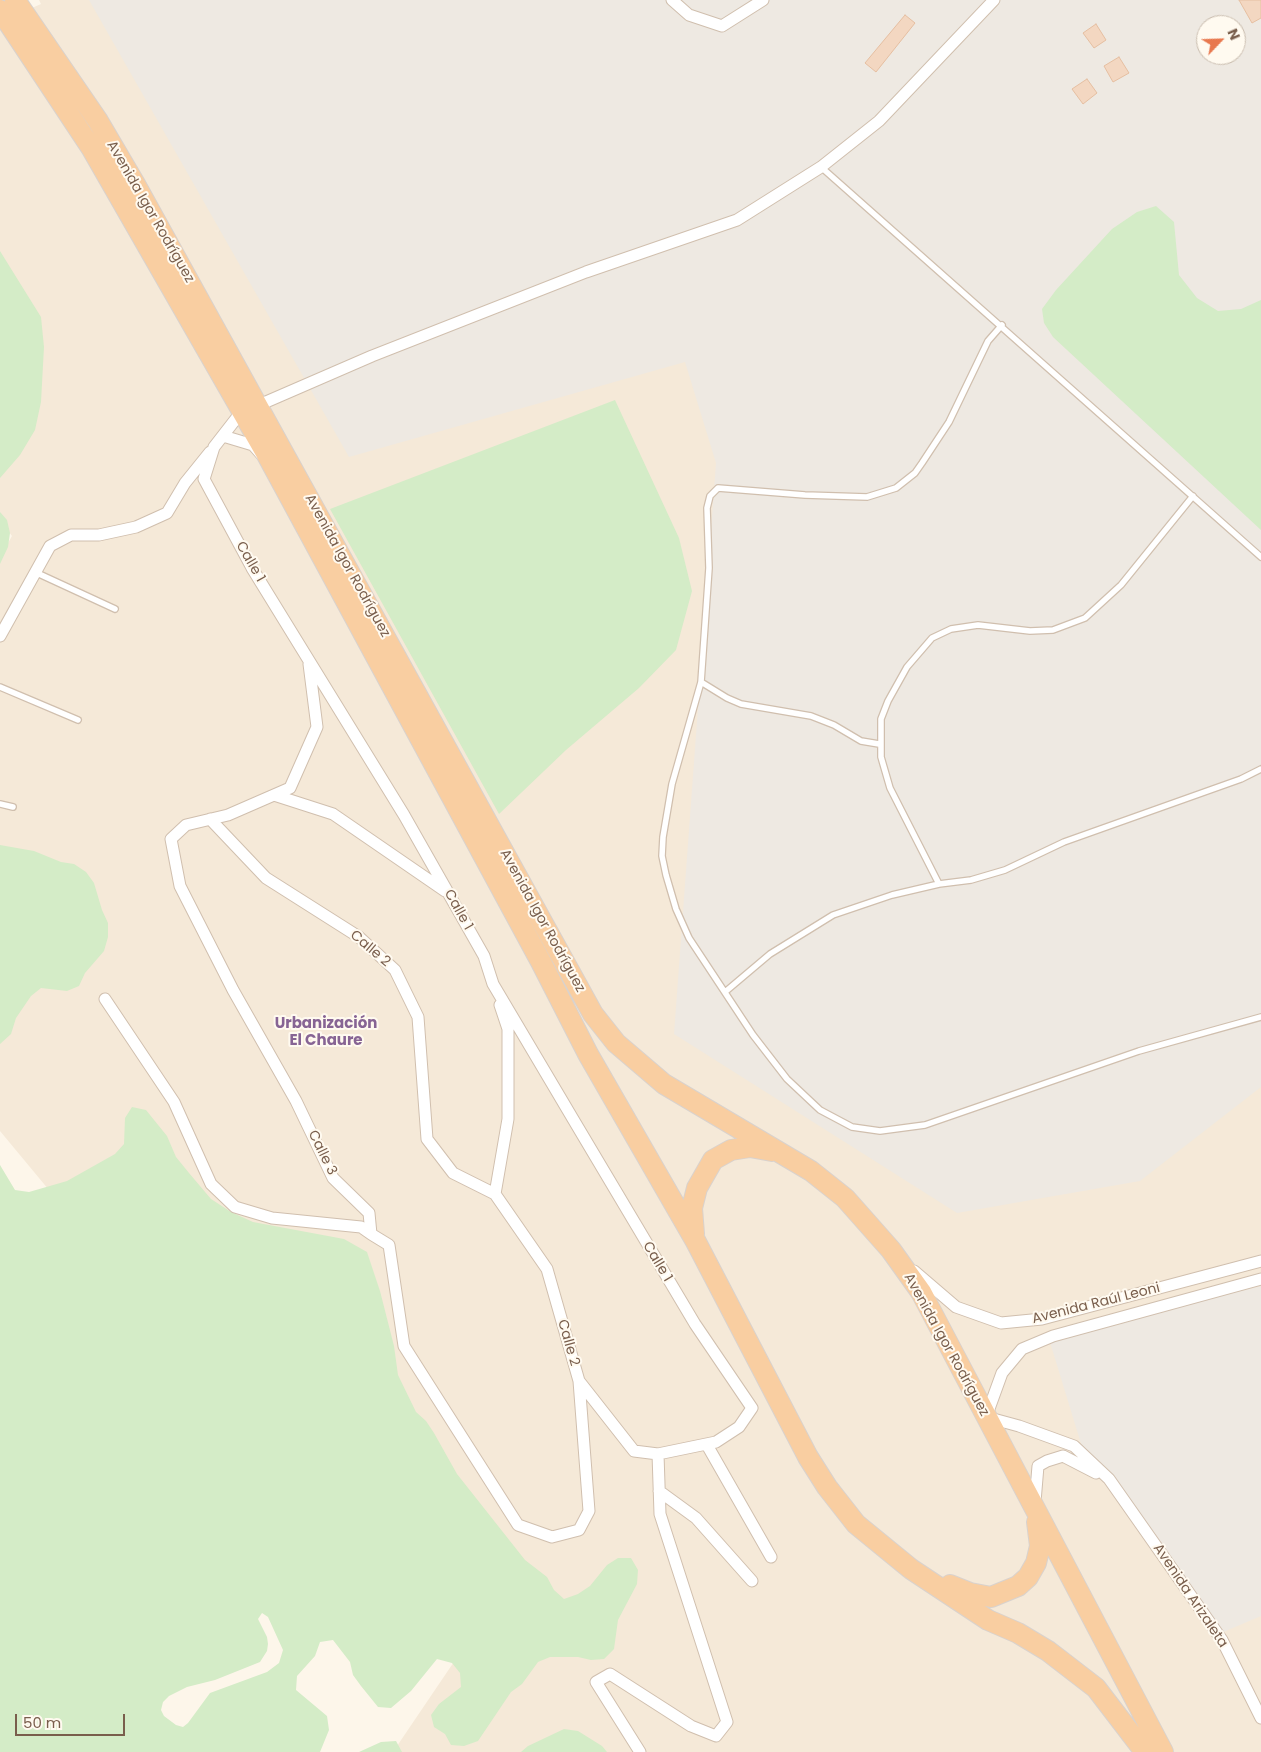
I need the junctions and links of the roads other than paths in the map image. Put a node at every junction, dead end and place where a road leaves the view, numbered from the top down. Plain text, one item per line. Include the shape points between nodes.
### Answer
1 (15, 0) edge
2 (672, 0) edge
3 (763, 0) edge
4 (994, 0) edge
5 (0, 10) edge
6 (821, 167) junction
7 (1002, 325) junction
8 (250, 408) junction
9 (222, 436) junction
10 (214, 447) junction
11 (274, 469) junction
12 (1193, 496) junction
13 (1261, 557) edge
14 (37, 572) junction
15 (115, 609) dead end
16 (0, 636) edge
17 (309, 660) junction
18 (701, 682) junction
19 (0, 687) edge
20 (78, 720) dead end
21 (879, 744) junction
22 (1261, 769) edge
23 (274, 795) junction
24 (0, 804) edge
25 (13, 807) dead end
26 (210, 819) junction
27 (939, 884) junction
28 (448, 893) junction
29 (493, 984) junction
30 (725, 992) junction
31 (105, 999) dead end
32 (1261, 1017) edge
33 (779, 1152) junction
34 (495, 1194) junction
35 (371, 1234) junction
36 (695, 1240) junction
37 (891, 1250) junction
38 (1261, 1261) edge
39 (1261, 1279) edge
40 (579, 1381) junction
41 (752, 1408) joint
42 (986, 1417) junction
43 (707, 1444) junction
44 (658, 1454) junction
45 (1109, 1479) junction
46 (659, 1492) junction
47 (1035, 1510) junction
48 (895, 1556) junction
49 (771, 1557) dead end
50 (752, 1581) dead end
51 (1261, 1718) edge
52 (640, 1752) edge
53 (1145, 1752) edge
54 (1163, 1752) edge

1 - 8 highway, Avenida Igor Rodríguez via 102,129
2 - 3 street via 689,15 722,26
4 - 6 street via 879,121
5 - 8 highway, Avenida Igor Rodríguez via 92,149
6 - 7 lane
6 - 8 street via 737,220 586,272
7 - 12 lane
7 - 18 lane via 988,341 949,422 915,473 896,488 867,497 718,488 713,492 707,508 709,568
8 - 9 street, Calle 1
8 - 11 highway, Avenida Igor Rodríguez
8 - 33 highway, Avenida Igor Rodríguez via 593,1014 616,1043 664,1084
9 - 10 street, Calle 1
9 - 11 street via 253,445
10 - 14 street via 185,483 167,513 136,526 60,539 50,546
10 - 17 street, Calle 1 via 204,479 252,568
11 - 36 highway, Avenida Igor Rodríguez via 588,1054
12 - 13 lane
12 - 21 lane via 1121,584 1085,618 1053,630 969,626 951,629 932,638 907,667 888,700 881,719
14 - 15 lane
14 - 16 street
17 - 23 street via 317,727 290,788
17 - 28 street, Calle 1
18 - 21 lane via 741,704 810,716 861,741
18 - 30 lane via 668,801 662,856 670,894 682,924
19 - 20 lane
21 - 27 lane via 890,788
22 - 27 lane via 1064,842 1005,870 970,880
23 - 26 street via 228,815
23 - 28 street via 333,814
24 - 25 lane
26 - 34 street, Calle 2 via 266,878 359,937 395,970 418,1018 427,1139 453,1173
26 - 35 street, Calle 3 via 186,825 171,839 180,886 233,990 296,1101 333,1178 369,1214
27 - 30 lane via 892,894 833,915 777,949
28 - 29 street, Calle 1 via 484,956
29 - 34 street via 508,1029 508,1119
29 - 41 street, Calle 1 via 695,1324
30 - 32 lane via 753,1035 808,1100 852,1127 880,1130 925,1126 1130,1054
31 - 35 street via 174,1102 211,1184 235,1207 272,1218 360,1227
33 - 36 highway via 750,1147 731,1150 713,1160 697,1188 692,1208
33 - 37 highway, Avenida Igor Rodríguez via 811,1171 845,1198
34 - 40 street, Calle 2 via 547,1269
35 - 40 street via 389,1245 404,1346 518,1524 552,1536 579,1530 589,1511
36 - 48 highway, Avenida Igor Rodríguez via 808,1457 856,1524
37 - 38 street, Avenida Raúl Leoni via 956,1307 1001,1323 1042,1319
37 - 42 highway, Avenida Igor Rodríguez via 920,1292
39 - 42 street, Avenida Raúl Leoni via 1053,1336 1022,1350 1002,1373
40 - 44 street, Calle 2 via 634,1451
41 - 43 street, Calle 2 via 739,1427
42 - 45 street, Avenida Arizaleta via 1074,1446
42 - 47 highway, Avenida Igor Rodríguez
43 - 44 street, Calle 2
43 - 49 street
44 - 46 street
45 - 47 street via 1063,1456 1047,1461 1038,1466
45 - 51 street, Avenida Arizaleta via 1222,1640
46 - 50 street via 696,1518
46 - 52 street via 660,1514 727,1722 716,1736 691,1726 610,1674 596,1682
47 - 48 highway via 1040,1546 1036,1562 1028,1577 1018,1586 991,1597 970,1593
47 - 54 highway, Avenida Igor Rodríguez
48 - 53 highway, Avenida Igor Rodríguez via 988,1620 1018,1633 1071,1668 1096,1688

